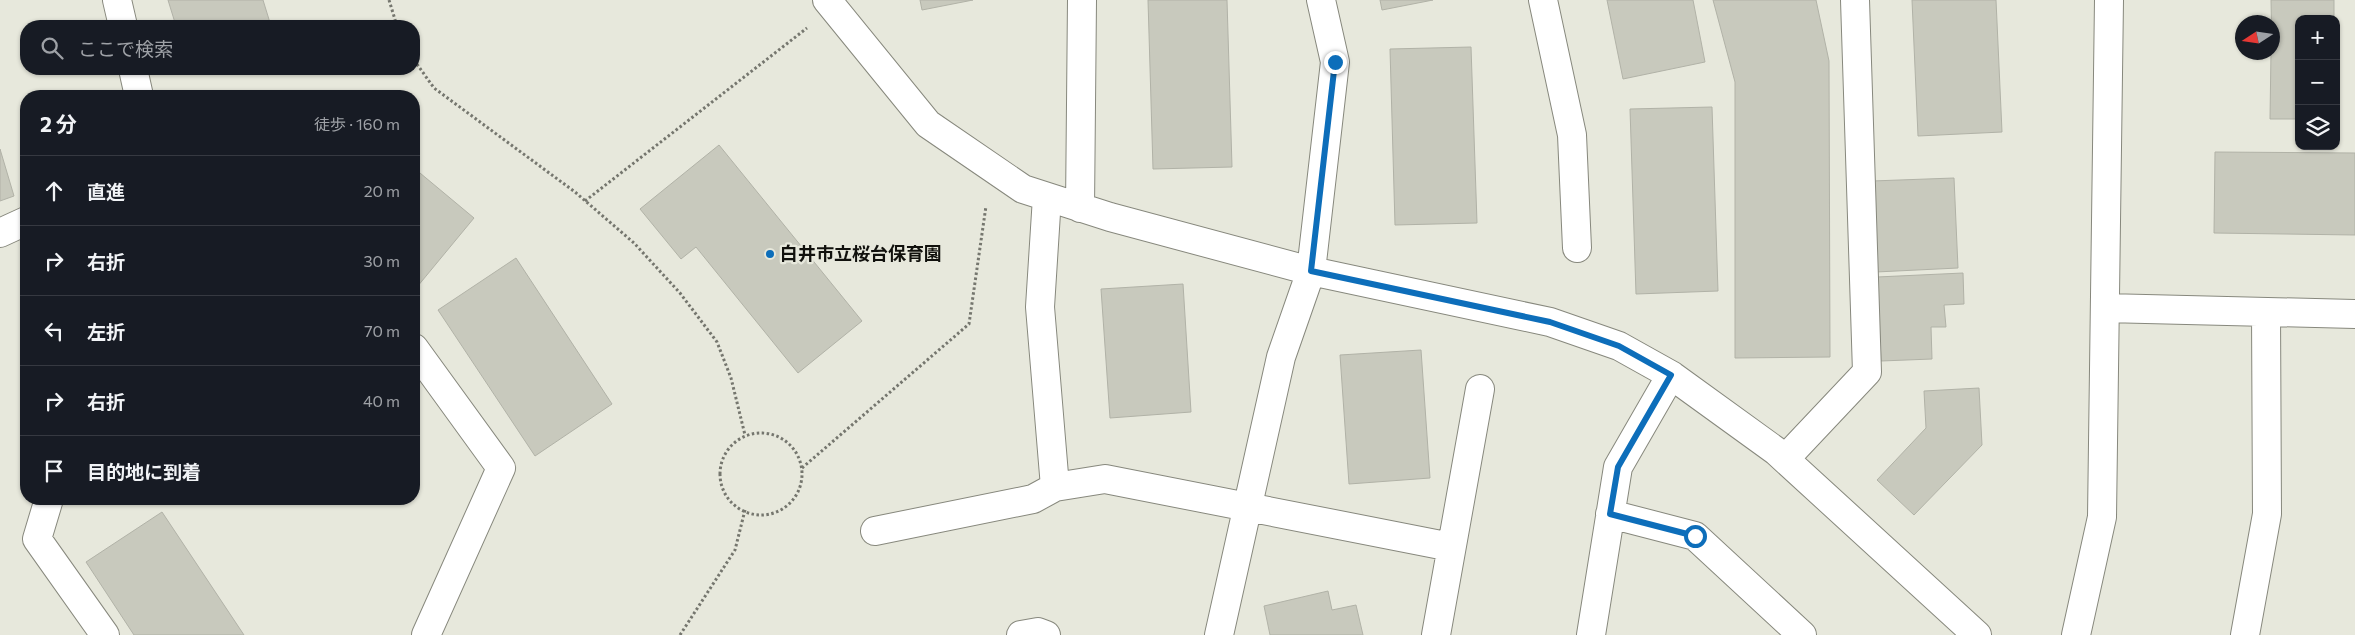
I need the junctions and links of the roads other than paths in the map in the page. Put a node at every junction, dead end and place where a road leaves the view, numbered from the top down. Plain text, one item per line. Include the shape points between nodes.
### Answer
1 (117, 0) edge
2 (1082, 0) edge
3 (1321, 0) edge
4 (1543, 0) edge
5 (1855, 0) edge
6 (2109, 0) edge
7 (830, 4) edge
8 (122, 20) edge
9 (134, 75) edge
10 (138, 90) edge
11 (1047, 197) junction
12 (1080, 208) junction
13 (20, 224) edge
14 (0, 233) edge
15 (1577, 248) dead end
16 (1311, 271) junction
17 (2105, 308) junction
18 (2266, 312) junction
19 (2355, 314) edge
20 (420, 356) edge
21 (1671, 375) junction
22 (1480, 389) dead end
23 (1785, 459) junction
24 (1055, 487) junction
25 (47, 505) edge
26 (1247, 507) junction
27 (1610, 514) junction
28 (875, 531) dead end
29 (1451, 548) junction
30 (105, 635) edge
31 (426, 635) edge
32 (1021, 635) edge
33 (1046, 635) edge
34 (1219, 635) edge
35 (1436, 635) edge
36 (1591, 635) edge
37 (1802, 635) edge
38 (1977, 635) edge
39 (2076, 635) edge
40 (2245, 635) edge

1 - 8 street
2 - 12 street
3 - 16 street via 1335,62
4 - 15 street via 1572,135
5 - 23 street via 1867,372
6 - 17 street
7 - 11 street via 928,124 1023,190
9 - 10 street
11 - 12 street
11 - 24 street via 1040,307
12 - 16 street
13 - 14 street
16 - 21 street via 1550,322 1619,346
16 - 26 street via 1282,357
17 - 18 street
17 - 39 street via 2102,517
18 - 19 street
18 - 40 street via 2267,514
20 - 31 street via 501,468
21 - 23 street
21 - 27 street via 1618,467
22 - 29 street
23 - 38 street
24 - 26 street via 1106,480
24 - 28 street via 1033,499
25 - 30 street via 37,540
26 - 29 street
26 - 34 street
27 - 36 street
27 - 37 street via 1695,536
29 - 35 street
32 - 33 street via 1038,632

